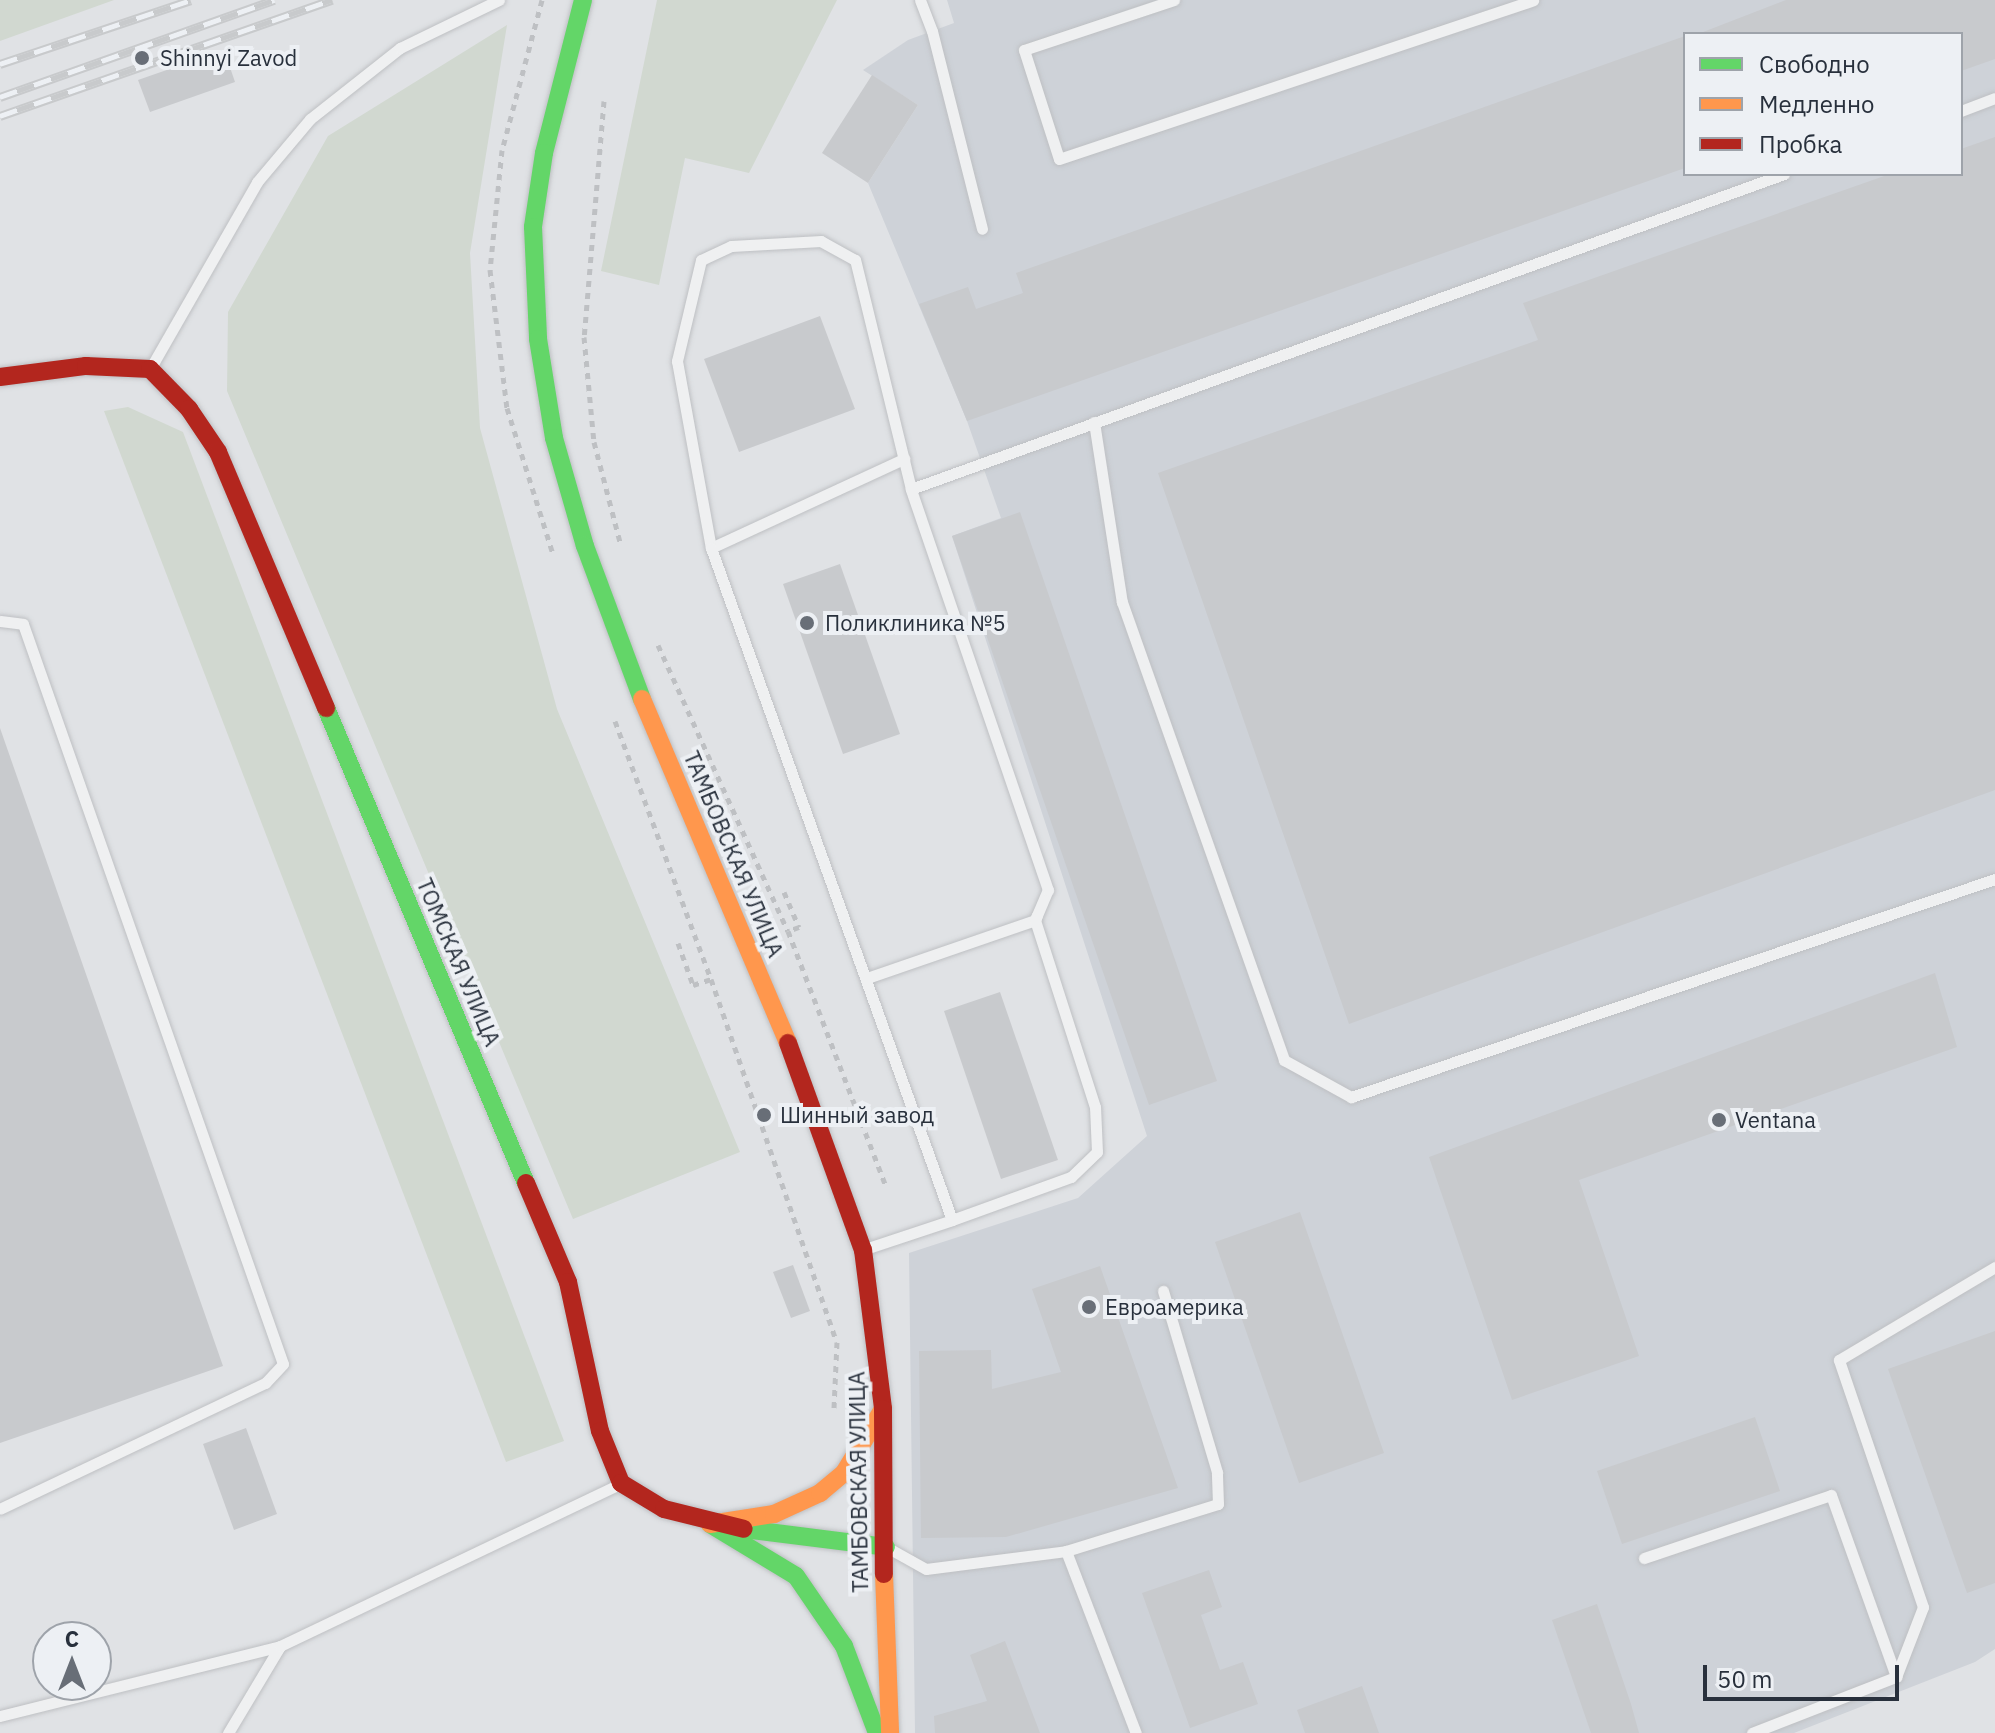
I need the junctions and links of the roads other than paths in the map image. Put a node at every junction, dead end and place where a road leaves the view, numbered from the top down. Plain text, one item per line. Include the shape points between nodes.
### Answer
1 (499, 0) edge
2 (583, 0) edge
3 (920, 0) edge
4 (1174, 0) edge
5 (1533, 0) edge
6 (1995, 98) edge
7 (1963, 110) edge
8 (1778, 176) edge
9 (982, 229) dead end
10 (150, 369) junction
11 (0, 377) edge
12 (1094, 422) junction
13 (904, 459) junction
14 (911, 489) junction
15 (711, 548) junction
16 (0, 621) edge
17 (1995, 879) edge
18 (1035, 920) junction
19 (867, 978) junction
20 (952, 1220) junction
21 (863, 1250) junction
22 (1995, 1267) edge
23 (1163, 1291) dead end
24 (883, 1409) junction
25 (621, 1483) junction
26 (0, 1509) edge
27 (710, 1524) junction
28 (886, 1547) junction
29 (1066, 1551) junction
30 (1644, 1558) dead end
31 (280, 1646) junction
32 (1896, 1677) junction
33 (0, 1716) edge
34 (228, 1733) edge
35 (877, 1733) edge
36 (890, 1733) edge
37 (1136, 1733) edge
38 (1752, 1733) edge

1 - 10 lane via 400,48 310,119 257,182
2 - 21 main road, ТАМБОВСКАЯ УЛИЦА via 544,153 533,227 538,339 554,438 585,546 645,706 813,1101
3 - 9 lane
4 - 5 lane via 1024,50 1059,159
6 - 7 lane
8 - 12 lane
10 - 11 main road via 86,366
10 - 25 main road, ТОМСКАЯ УЛИЦА via 189,409 224,466 568,1282 600,1431
12 - 14 lane
12 - 17 lane via 1122,602 1284,1060 1351,1097
13 - 14 lane
13 - 15 lane
13 - 15 lane via 855,260 821,241 731,246 701,260 677,361
14 - 18 lane via 1048,890
15 - 19 lane
16 - 26 lane via 23,624 283,1364 265,1383
18 - 19 lane
18 - 20 lane via 1095,1107 1097,1152 1071,1177
19 - 20 lane
20 - 21 lane
21 - 24 main road, ТАМБОВСКАЯ УЛИЦА
22 - 32 lane via 1839,1360 1923,1607
23 - 29 lane via 1217,1472 1218,1504
24 - 27 main road via 844,1473 820,1493 774,1514
24 - 28 main road, ТАМБОВСКАЯ УЛИЦА
25 - 27 main road via 664,1509
25 - 31 lane
27 - 28 main road
27 - 35 main road via 796,1576 844,1646
28 - 29 lane via 926,1569
28 - 36 main road, ТАМБОВСКАЯ УЛИЦА via 884,1661
29 - 37 lane
30 - 32 lane via 1831,1495
31 - 33 lane
31 - 34 lane
32 - 38 lane

